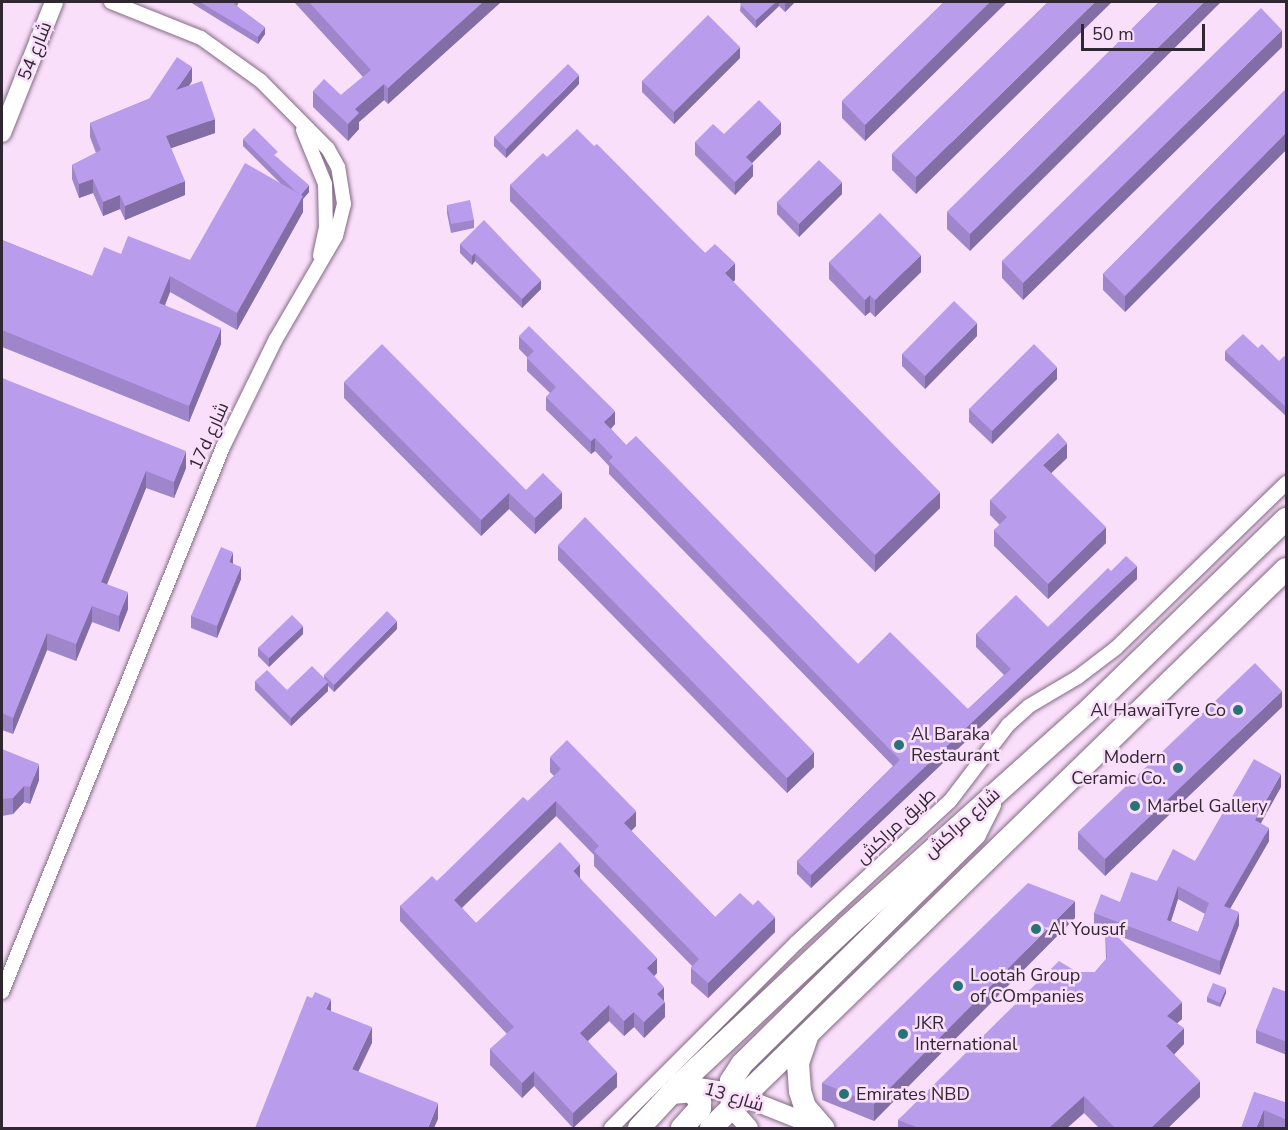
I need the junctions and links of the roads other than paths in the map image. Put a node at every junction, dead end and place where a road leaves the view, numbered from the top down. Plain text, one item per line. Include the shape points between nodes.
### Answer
1 (54, 2) edge
2 (111, 2) edge
3 (2, 133) edge
4 (1287, 483) edge
5 (1287, 519) edge
6 (1287, 569) edge
7 (993, 796) junction
8 (2, 992) edge
9 (808, 1035) junction
10 (676, 1089) junction
11 (735, 1099) junction
12 (610, 1128) edge
13 (639, 1128) edge
14 (682, 1128) edge
15 (711, 1128) edge
16 (749, 1128) edge
17 (822, 1128) edge

1 - 3 street, شارع 54
2 - 8 street, 17d شارع via 201,38 261,81 328,149 343,187 341,220 276,339 219,457
4 - 12 street, طريق مراكش via 1116,648 1078,677 1029,706 1008,725 950,801 796,944
5 - 7 main road, شارع مراكش via 1091,708
6 - 9 main road
7 - 10 main road, شارع مراكش
7 - 11 main road via 975,834 742,1064
9 - 11 main road
9 - 17 main road via 798,1078 805,1107
10 - 11 street, شارع 13
10 - 13 main road, شارع مراكش
10 - 14 main road via 692,1091 700,1102 700,1108
11 - 15 main road
11 - 16 street, شارع 13
11 - 17 street, شارع 13

